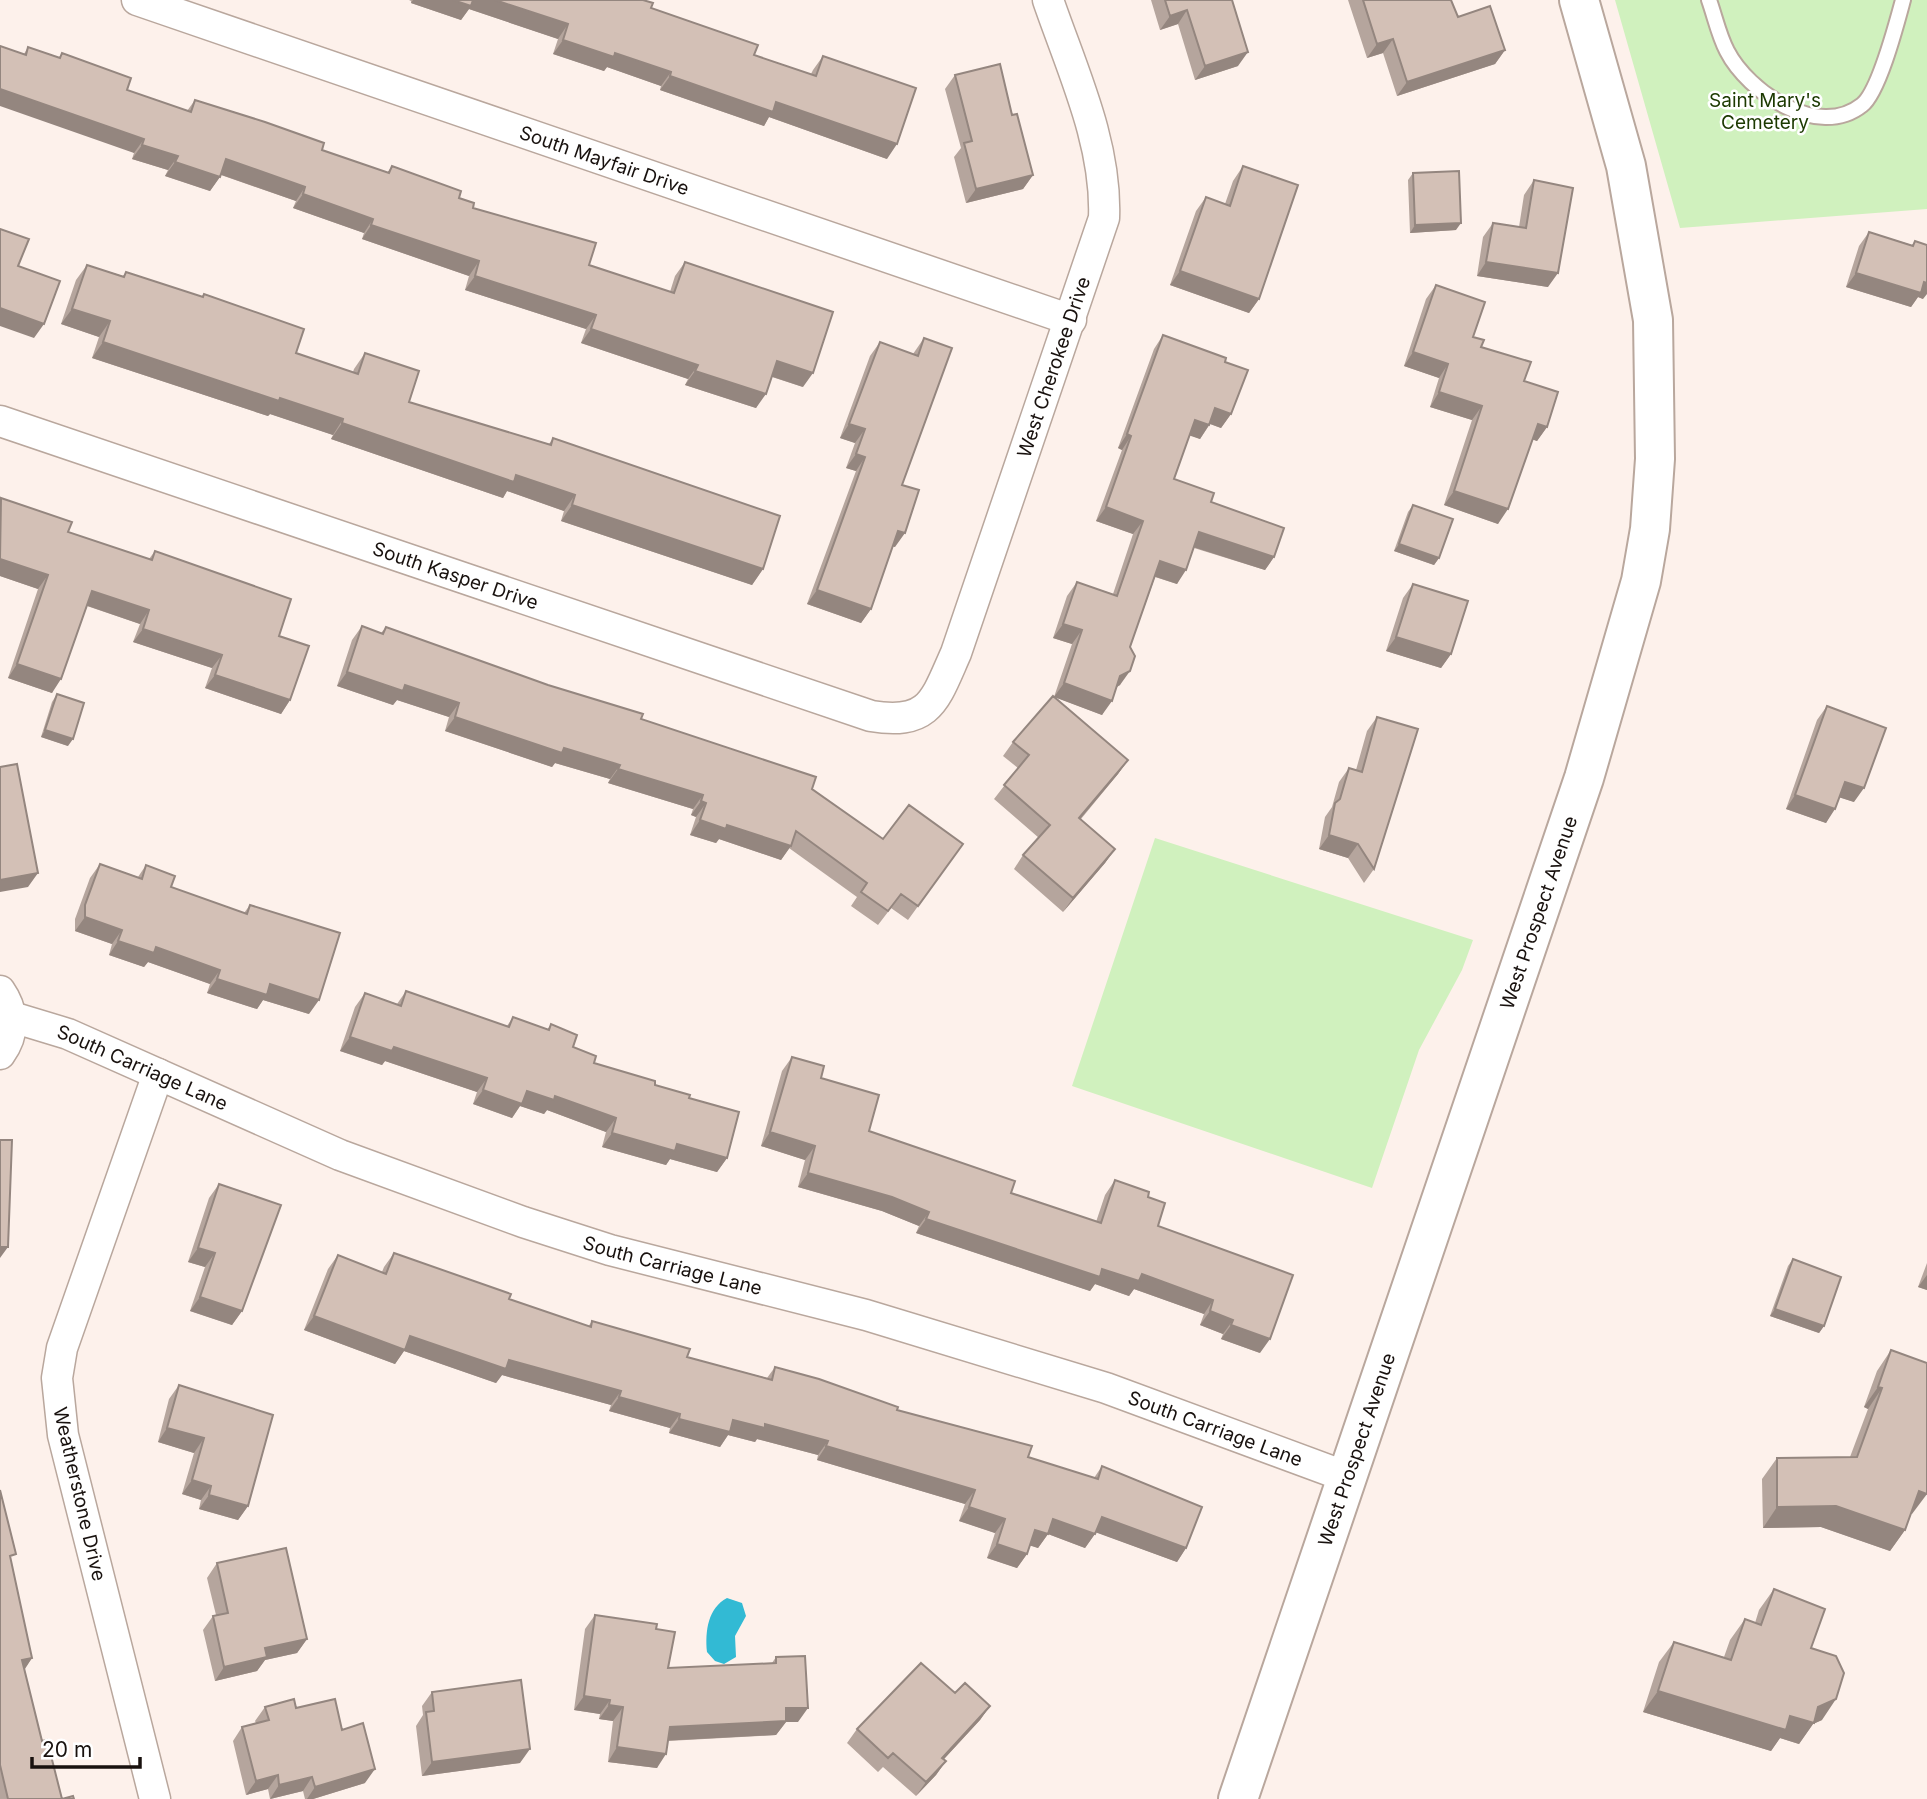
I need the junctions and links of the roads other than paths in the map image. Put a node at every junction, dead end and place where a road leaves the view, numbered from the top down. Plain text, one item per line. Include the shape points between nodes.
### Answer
1 (137, 0) edge
2 (1048, 0) edge
3 (1579, 0) edge
4 (1709, 0) edge
5 (1903, 0) edge
6 (1071, 320) junction
7 (0, 421) edge
8 (912, 718) joint
9 (6, 1004) edge
10 (0, 1054) edge
11 (158, 1074) junction
12 (1347, 1477) junction
13 (155, 1799) edge
14 (1238, 1799) edge

1 - 6 street, South Mayfair Drive
2 - 6 street, West Cherokee Drive via 1094,133 1105,188 1104,218
3 - 12 main road, West Prospect Avenue via 1626,166 1653,320 1657,411 1650,530 1629,627 1584,778
4 - 5 lane via 1727,51 1749,83 1783,105 1840,117 1864,104 1891,43
6 - 8 street, West Cherokee Drive via 956,653 935,700
7 - 8 street, South Kasper Drive via 871,716
9 - 10 street, South Carriage Lane via 10,1034
9 - 11 street, South Carriage Lane
11 - 12 street, South Carriage Lane via 340,1155 523,1223 610,1250 866,1315 1106,1388
11 - 13 street, Weatherstone Drive via 74,1312 57,1378 63,1435
12 - 14 main road, West Prospect Avenue

